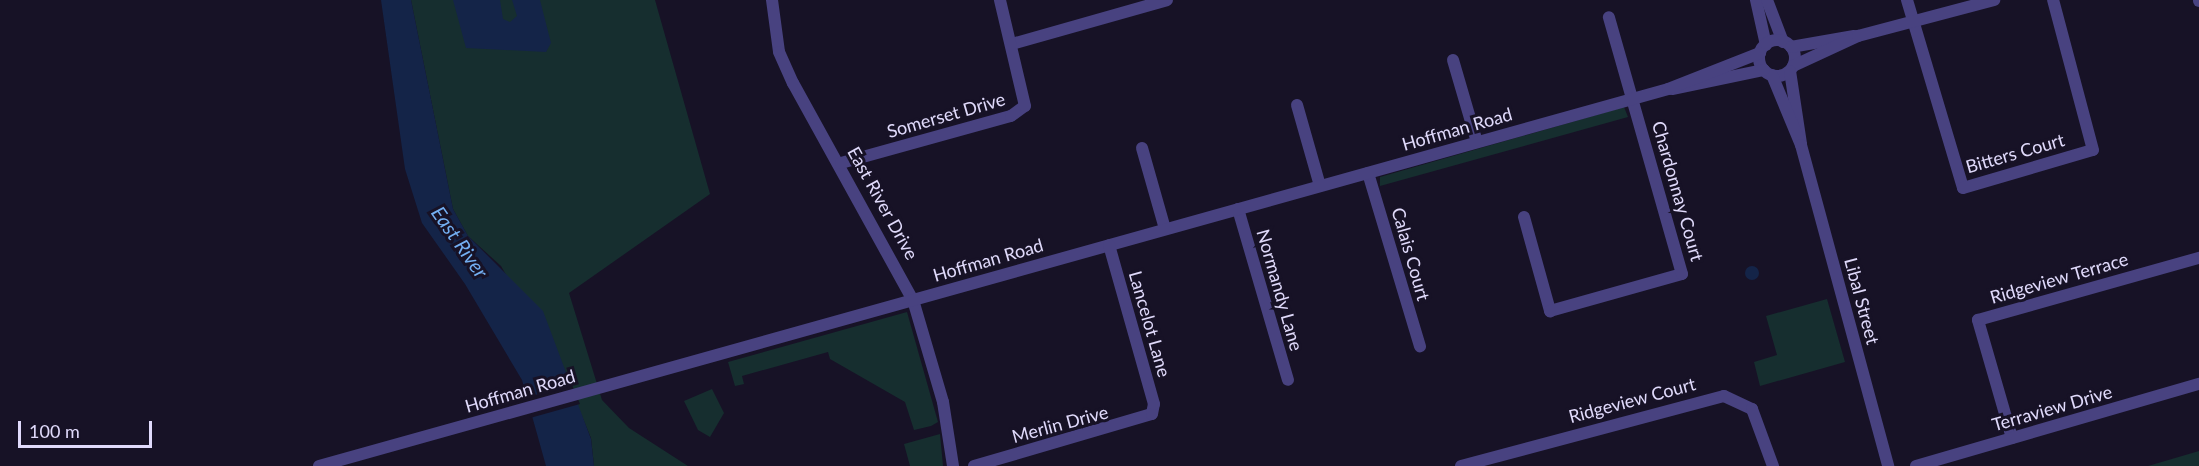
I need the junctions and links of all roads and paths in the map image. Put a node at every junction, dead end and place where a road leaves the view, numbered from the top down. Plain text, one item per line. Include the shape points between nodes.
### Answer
1 (772, 0) edge
2 (1000, 0) edge
3 (1167, 0) edge
4 (1756, 0) edge
5 (1767, 0) edge
6 (1907, 0) edge
7 (1994, 0) edge
8 (2053, 0) edge
9 (1609, 17) dead end
10 (1913, 22) junction
11 (1858, 36) junction
12 (1012, 44) junction
13 (1787, 44) junction
14 (1763, 49) junction
15 (1453, 60) dead end
16 (1792, 69) junction
17 (1768, 73) junction
18 (1668, 89) junction
19 (1633, 99) junction
20 (1297, 105) dead end
21 (1477, 142) junction
22 (1801, 145) junction
23 (1142, 148) dead end
24 (841, 164) junction
25 (1368, 173) junction
26 (1320, 186) junction
27 (1238, 209) junction
28 (1524, 217) dead end
29 (1165, 229) junction
30 (1109, 245) junction
31 (2199, 258) edge
32 (913, 300) junction
33 (1420, 346) dead end
34 (1288, 380) dead end
35 (2199, 384) edge
36 (1152, 414) joint
37 (2012, 438) junction
38 (1475, 464) edge
39 (319, 466) edge
40 (953, 466) edge
41 (974, 466) edge
42 (1461, 466) edge
43 (1773, 466) edge
44 (1888, 466) edge
45 (1916, 466) edge

1 - 24 street, East River Drive via 779,52
2 - 12 street
3 - 12 street
4 - 14 street
5 - 13 street
6 - 10 street
7 - 10 street
8 - 10 street, Bitters Court via 2093,150 1963,188
9 - 19 street
10 - 11 street
11 - 13 street
11 - 16 street
12 - 24 street, Somerset Drive via 1025,106 1011,116
13 - 14 street, Hoffman Road
13 - 16 street, Libal Street
14 - 17 street, Libal Street
14 - 18 street, Hoffman Road
15 - 21 street
16 - 17 street, Hoffman Road
16 - 22 street, Libal Street
17 - 18 street, Hoffman Road
17 - 22 street, Libal Street
18 - 19 street, Hoffman Road
19 - 21 street, Hoffman Road
19 - 28 street, Chardonnay Court via 1682,274 1550,311
20 - 26 street
21 - 25 street, Hoffman Road
22 - 44 street, Libal Street
23 - 29 street
24 - 32 street, East River Drive
25 - 26 street, Hoffman Road
25 - 33 street, Calais Court
26 - 27 street, Hoffman Road
27 - 29 street, Hoffman Road
27 - 34 street, Normandy Lane
29 - 30 street, Hoffman Road
30 - 32 street, Hoffman Road
30 - 36 street, Lancelot Lane
31 - 37 street, Ridgeview Terrace via 1978,320
32 - 39 street, Hoffman Road
32 - 40 street, East River Drive via 943,402
35 - 37 street, Terraview Drive
36 - 41 street, Merlin Drive
37 - 45 street, Terraview Drive
38 - 42 street, Ridgeview Court
38 - 43 street, Ridgeview Court via 1724,396 1752,409

